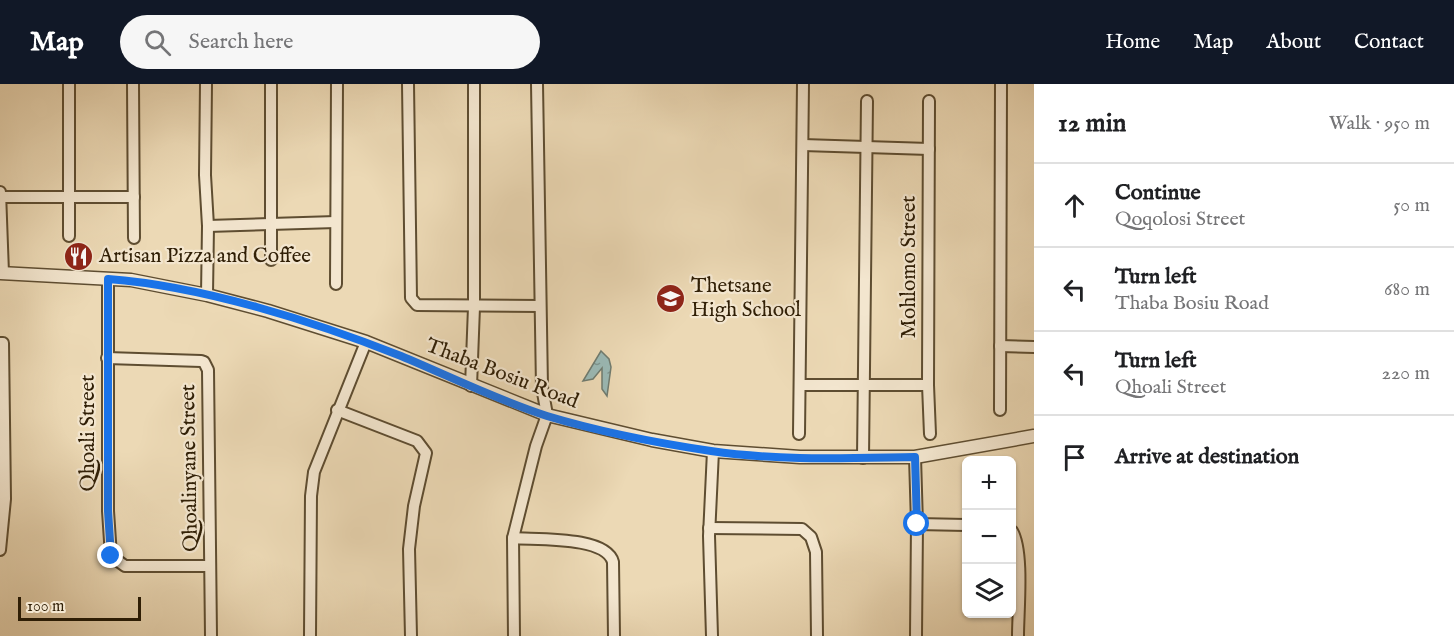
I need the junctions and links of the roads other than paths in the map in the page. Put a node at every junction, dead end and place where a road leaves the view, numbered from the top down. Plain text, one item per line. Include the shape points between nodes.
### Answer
1 (69, 84) edge
2 (133, 84) edge
3 (206, 84) edge
4 (271, 84) edge
5 (337, 84) edge
6 (408, 84) edge
7 (474, 84) edge
8 (537, 84) edge
9 (803, 84) edge
10 (1001, 84) edge
11 (867, 101) dead end
12 (929, 101) dead end
13 (803, 145) junction
14 (866, 147) junction
15 (929, 149) junction
16 (0, 192) edge
17 (69, 195) junction
18 (0, 197) edge
19 (134, 197) junction
20 (336, 222) junction
21 (271, 223) junction
22 (208, 226) junction
23 (69, 236) dead end
24 (134, 238) dead end
25 (271, 260) dead end
26 (2, 273) edge
27 (108, 279) junction
28 (336, 284) dead end
29 (207, 295) junction
30 (540, 306) junction
31 (474, 307) junction
32 (366, 342) junction
33 (0, 343) edge
34 (1000, 346) junction
35 (1034, 347) edge
36 (107, 358) junction
37 (864, 384) junction
38 (800, 385) junction
39 (928, 385) junction
40 (471, 386) junction
41 (337, 410) junction
42 (1000, 410) dead end
43 (547, 415) junction
44 (799, 434) dead end
45 (930, 434) dead end
46 (1034, 436) edge
47 (713, 451) junction
48 (915, 457) junction
49 (863, 458) junction
50 (2, 499) edge
51 (917, 524) junction
52 (962, 525) edge
53 (709, 528) junction
54 (513, 538) junction
55 (1016, 538) edge
56 (0, 550) edge
57 (210, 566) junction
58 (211, 636) edge
59 (310, 636) edge
60 (411, 636) edge
61 (514, 636) edge
62 (614, 636) edge
63 (712, 636) edge
64 (817, 636) edge
65 (916, 636) edge
66 (1018, 636) edge

1 - 17 street
2 - 19 street
3 - 22 street
4 - 21 street
5 - 20 street
6 - 31 street via 411,298 417,305
7 - 31 street
8 - 30 street
9 - 13 street
10 - 34 street
11 - 14 street
12 - 15 street, Mohlomo Street
13 - 14 street
13 - 38 street
14 - 15 street
14 - 37 street
15 - 39 street, Mohlomo Street
16 - 18 street
17 - 18 street
17 - 19 street
17 - 23 street
18 - 26 street
19 - 24 street
20 - 21 street
20 - 28 street
21 - 22 street
21 - 25 street
22 - 29 street
26 - 27 street, Thaba Bosiu Road
27 - 29 street, Thaba Bosiu Road
27 - 36 street, Qhoali Street
29 - 32 street, Thaba Bosiu Road
30 - 31 street
30 - 43 street via 542,387
31 - 40 street
32 - 40 street, Thaba Bosiu Road
32 - 41 street
33 - 50 street
34 - 35 street
34 - 42 street
36 - 57 street, Qhoali Street via 111,556 125,566
36 - 57 street, Qhoalinyane Street via 204,362 208,370
37 - 38 street
37 - 39 street
37 - 49 street
38 - 44 street
39 - 45 street, Mohlomo Street
40 - 43 street, Thaba Bosiu Road
41 - 59 street via 314,472 311,496
41 - 60 street via 417,441 426,453 414,506 410,549
43 - 47 street, Thaba Bosiu Road
43 - 54 street
46 - 48 street, Thaba Bosiu Road
47 - 49 street, Thaba Bosiu Road
47 - 53 street
48 - 49 street, Thaba Bosiu Road
48 - 51 street
50 - 56 street
51 - 52 street
51 - 65 street
53 - 63 street
53 - 64 street via 801,529 811,537 816,552
54 - 61 street
54 - 62 street via 591,545 610,554
55 - 66 street
57 - 58 street, Qhoalinyane Street

